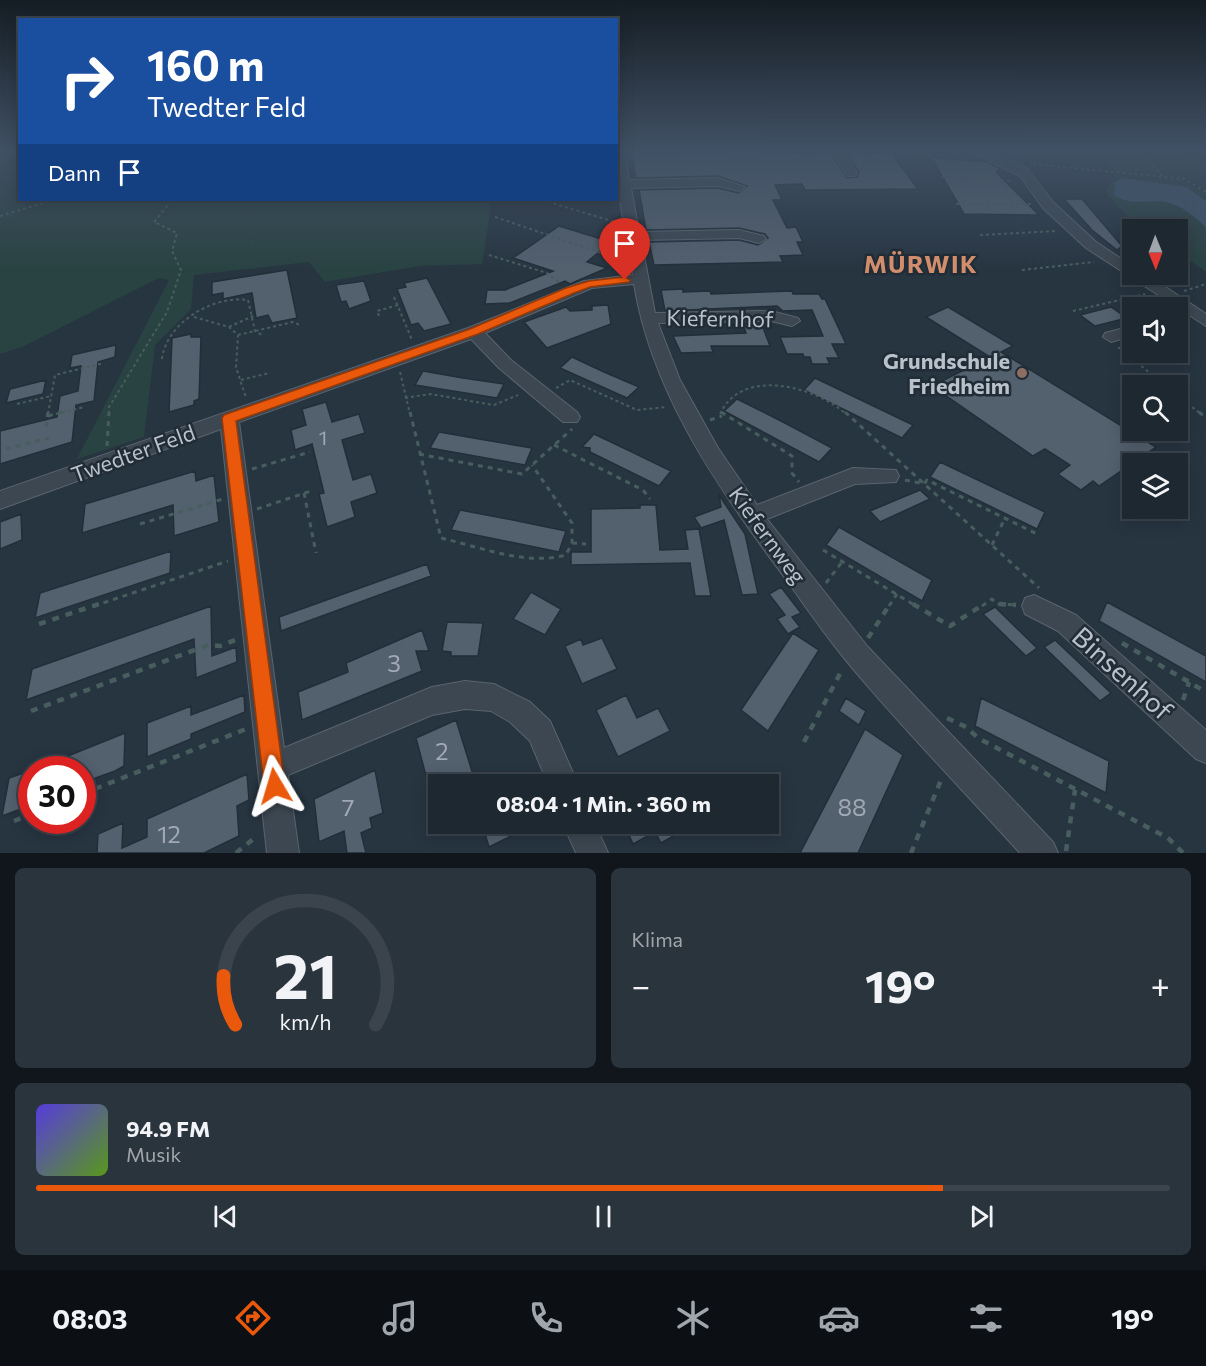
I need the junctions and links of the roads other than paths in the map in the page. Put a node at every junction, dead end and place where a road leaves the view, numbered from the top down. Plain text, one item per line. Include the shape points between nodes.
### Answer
1 (624, 191) edge
2 (1038, 191) edge
3 (630, 229) junction
4 (759, 239) dead end
5 (637, 270) junction
6 (648, 318) junction
7 (1192, 318) edge
8 (792, 321) dead end
9 (474, 332) junction
10 (1122, 334) edge
11 (1111, 338) road end
12 (238, 415) junction
13 (570, 417) road end
14 (889, 476) road end
15 (0, 500) edge
16 (752, 516) junction
17 (1034, 606) road end
18 (1206, 749) edge
19 (273, 767) junction
20 (559, 774) edge
21 (583, 834) edge
22 (283, 853) edge
23 (592, 853) edge
24 (1042, 853) edge

1 - 3 street, Kiefernweg
2 - 7 street via 1074,230
3 - 4 street via 739,234
3 - 5 street, Kiefernweg
5 - 6 street, Kiefernweg
5 - 9 street, Twedter Feld via 570,290
6 - 8 street, Kiefernhof via 771,316
6 - 16 street, Kiefernweg via 683,405
9 - 12 street, Twedter Feld
9 - 13 street
10 - 11 street
12 - 15 street, Twedter Feld
12 - 19 street via 239,494
14 - 16 street via 853,476
16 - 24 street, Kiefernweg via 858,655
17 - 18 street, Binsenhof via 1067,623
19 - 20 street via 432,700 465,695 494,698 520,712 540,731
19 - 22 street
21 - 23 street

